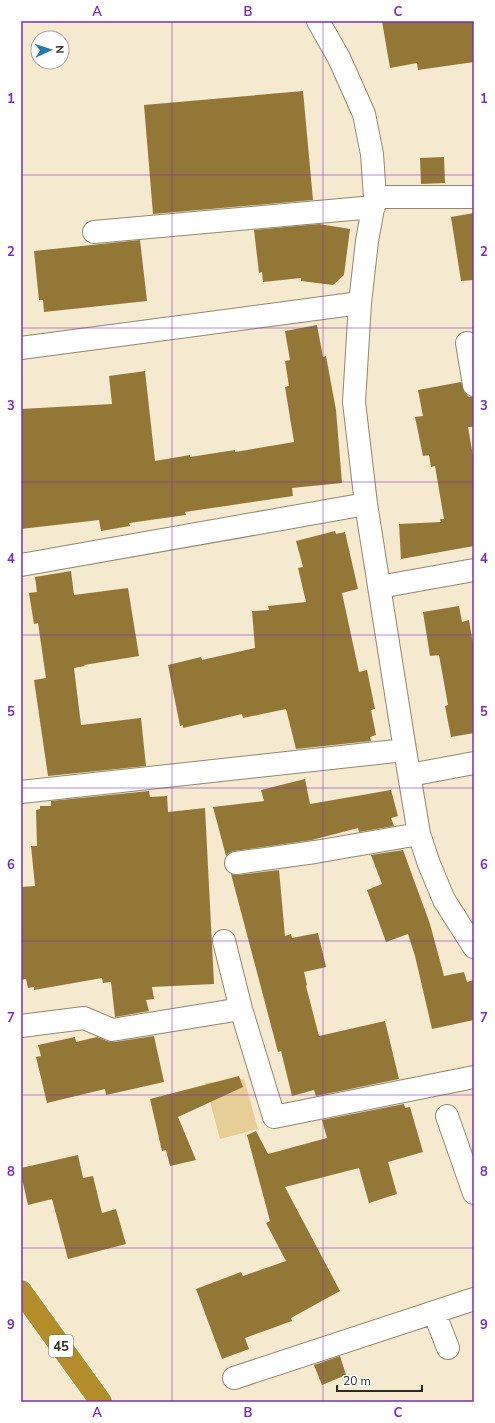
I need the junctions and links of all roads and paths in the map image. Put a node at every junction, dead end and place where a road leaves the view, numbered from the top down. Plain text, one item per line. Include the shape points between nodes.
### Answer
1 (318, 21) edge
2 (474, 197) edge
3 (374, 202) junction
4 (94, 232) dead end
5 (360, 303) junction
6 (467, 343) dead end
7 (21, 348) edge
8 (474, 385) edge
9 (366, 504) junction
10 (21, 565) edge
11 (474, 570) edge
12 (379, 587) junction
13 (405, 750) junction
14 (474, 763) edge
15 (410, 775) junction
16 (21, 792) edge
17 (419, 834) junction
18 (236, 862) dead end
19 (224, 940) dead end
20 (474, 947) edge
21 (241, 1009) junction
22 (21, 1026) edge
23 (474, 1077) edge
24 (447, 1116) dead end
25 (474, 1193) edge
26 (21, 1291) edge
27 (474, 1299) edge
28 (434, 1312) junction
29 (448, 1348) dead end
30 (234, 1378) dead end
31 (101, 1402) edge

1 - 3 street via 339,58 364,114 372,154
2 - 3 street
3 - 4 street
3 - 5 street
5 - 7 street
5 - 9 street via 354,402
6 - 8 street
9 - 10 street
9 - 12 street
11 - 12 street
12 - 13 street
13 - 15 street
13 - 16 street
14 - 15 street
15 - 17 street
17 - 18 street via 315,852
17 - 20 street via 444,900
19 - 21 street
21 - 22 street via 112,1030 84,1018
21 - 23 street via 274,1117
24 - 25 street
26 - 31 highway, 45
27 - 28 street
28 - 29 street
28 - 30 street

